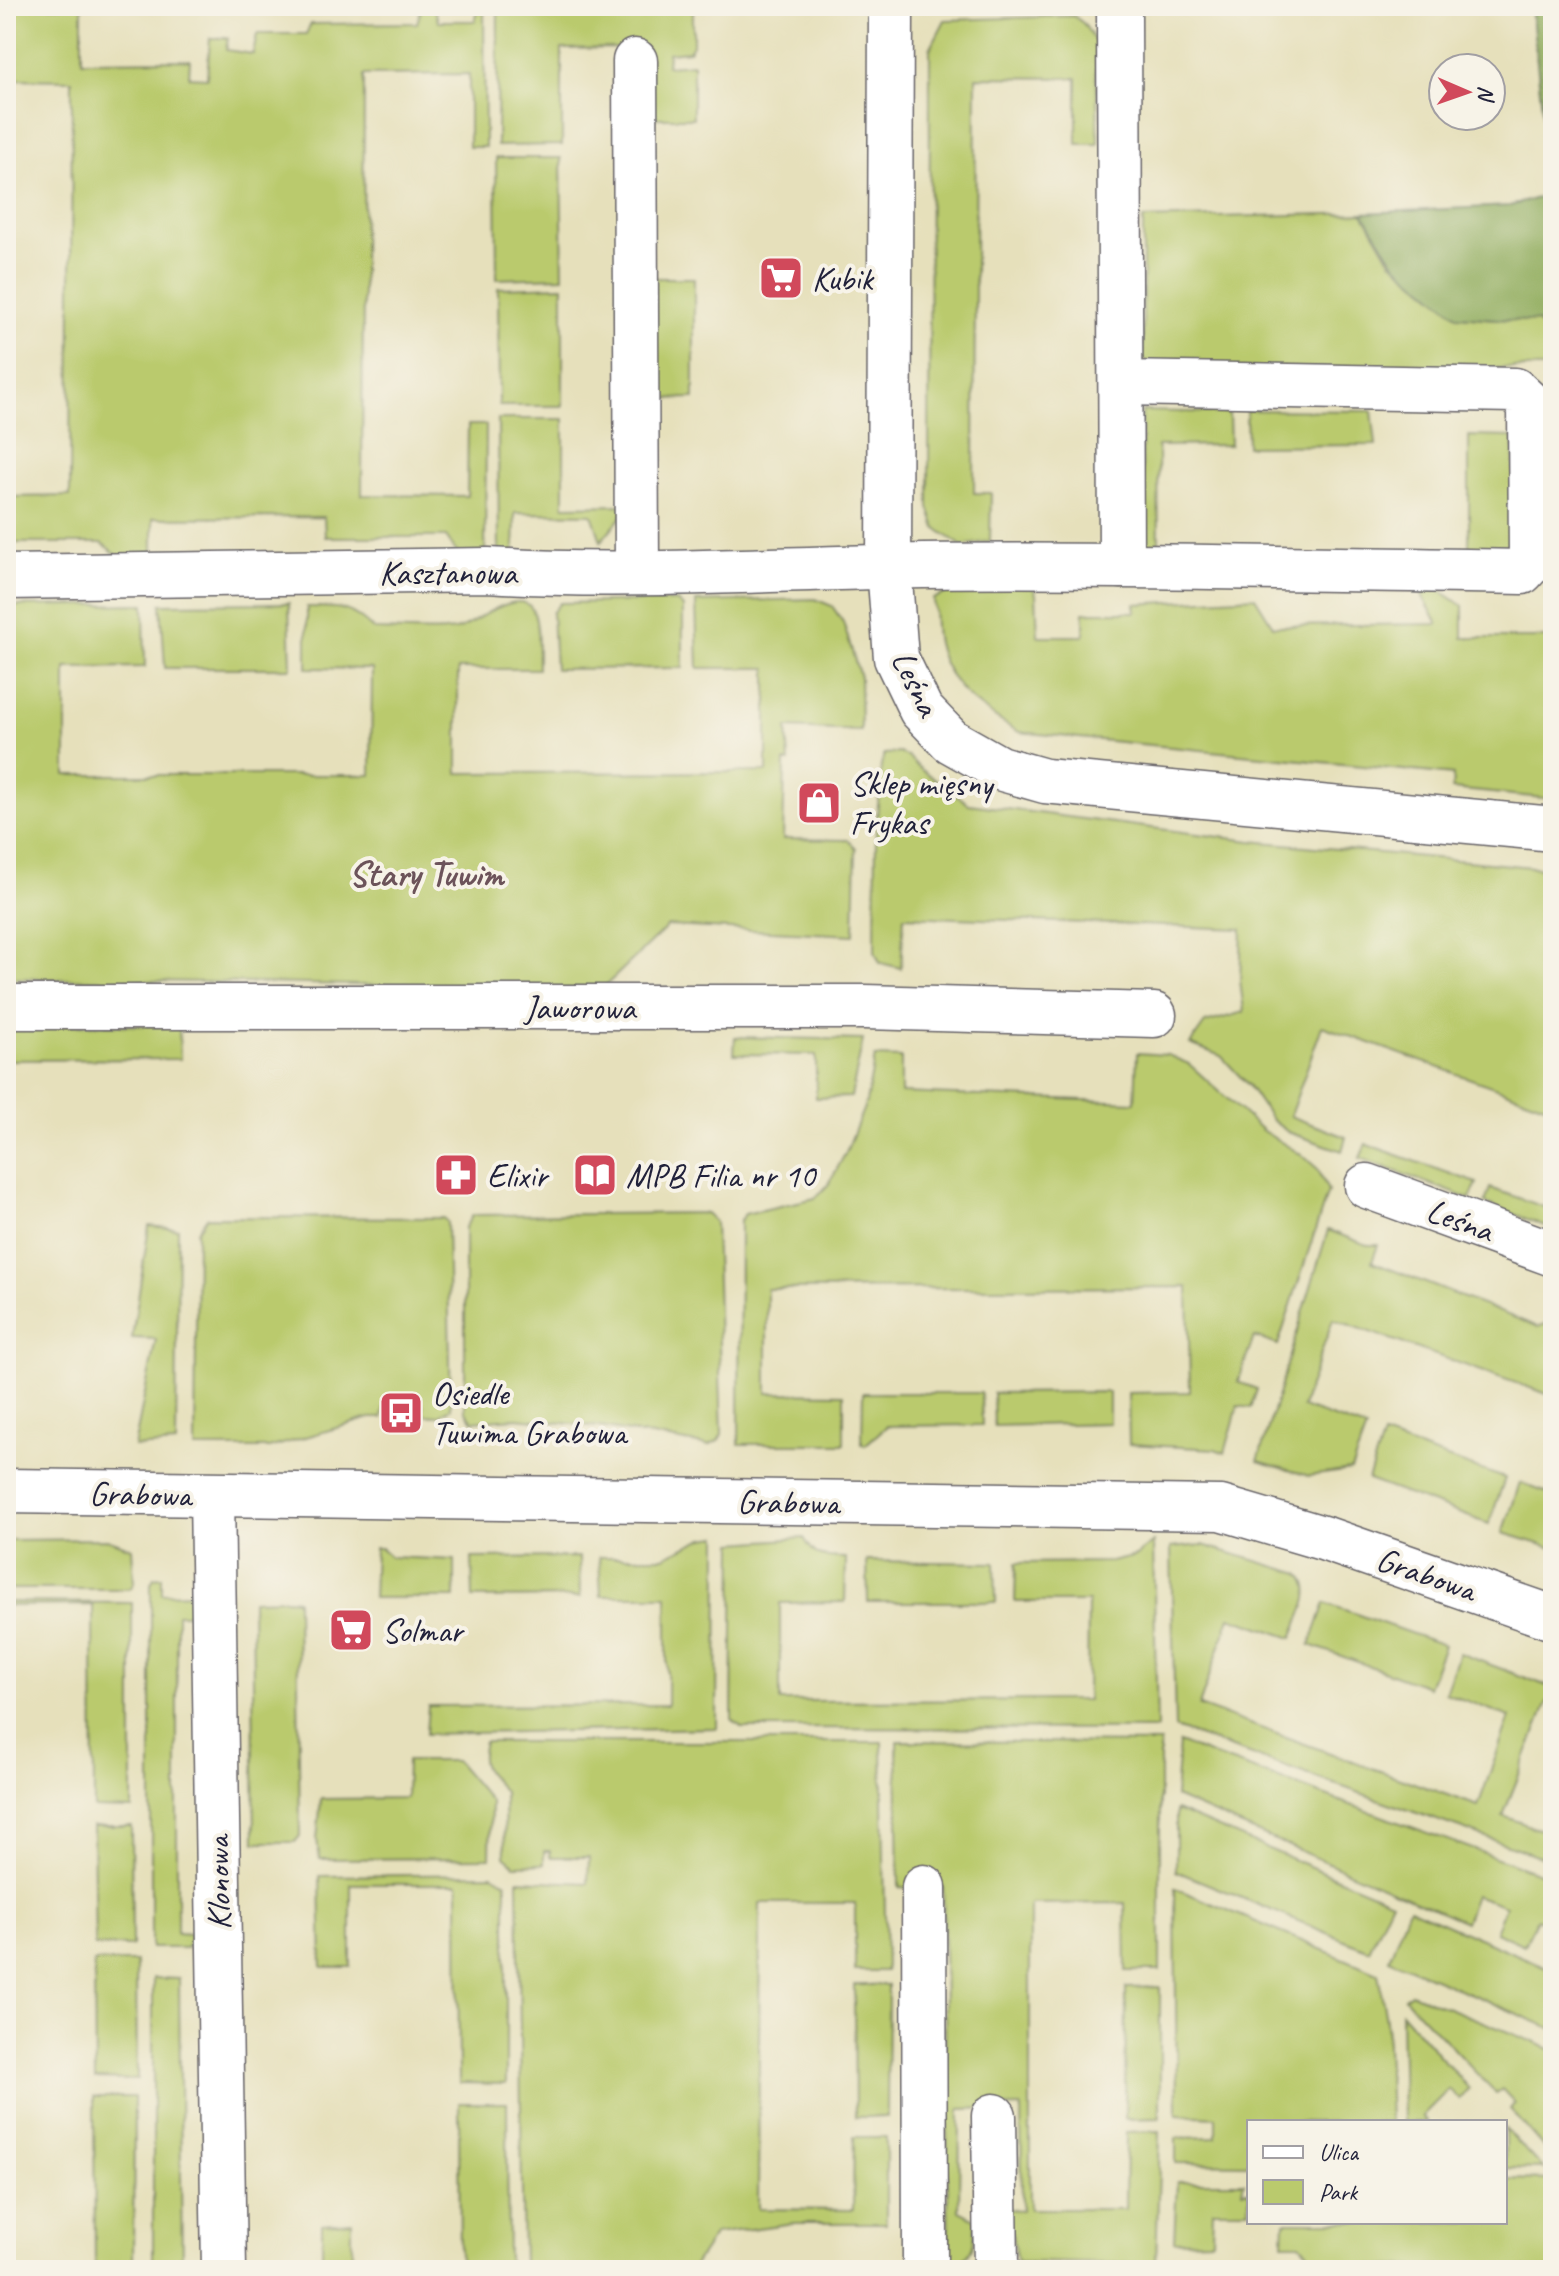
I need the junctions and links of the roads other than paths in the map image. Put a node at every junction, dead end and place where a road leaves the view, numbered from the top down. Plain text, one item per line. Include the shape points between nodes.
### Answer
1 (891, 6) edge
2 (1119, 6) edge
3 (635, 61) dead end
4 (1121, 383) junction
5 (1121, 566) junction
6 (889, 567) junction
7 (637, 572) junction
8 (6, 577) edge
9 (1553, 829) edge
10 (6, 1007) edge
11 (1154, 1015) dead end
12 (1367, 1186) dead end
13 (1553, 1254) edge
14 (6, 1491) edge
15 (212, 1495) junction
16 (1553, 1618) edge
17 (924, 1887) dead end
18 (994, 2116) dead end
19 (224, 2270) edge
20 (925, 2270) edge
21 (996, 2270) edge

1 - 6 street, Leśna
2 - 4 street
3 - 7 street
4 - 5 street
4 - 5 street, Kasztanowa via 1515,390 1530,404 1531,562 1522,572
5 - 6 street, Kasztanowa
6 - 7 street, Kasztanowa
6 - 9 street, Leśna via 896,658 921,710 951,741 999,768 1045,781
7 - 8 street, Kasztanowa
10 - 11 street, Jaworowa via 865,1007
12 - 13 street, Leśna
14 - 15 street, Grabowa
15 - 16 street, Grabowa via 1221,1508
15 - 19 street, Klonowa
17 - 20 street
18 - 21 street

